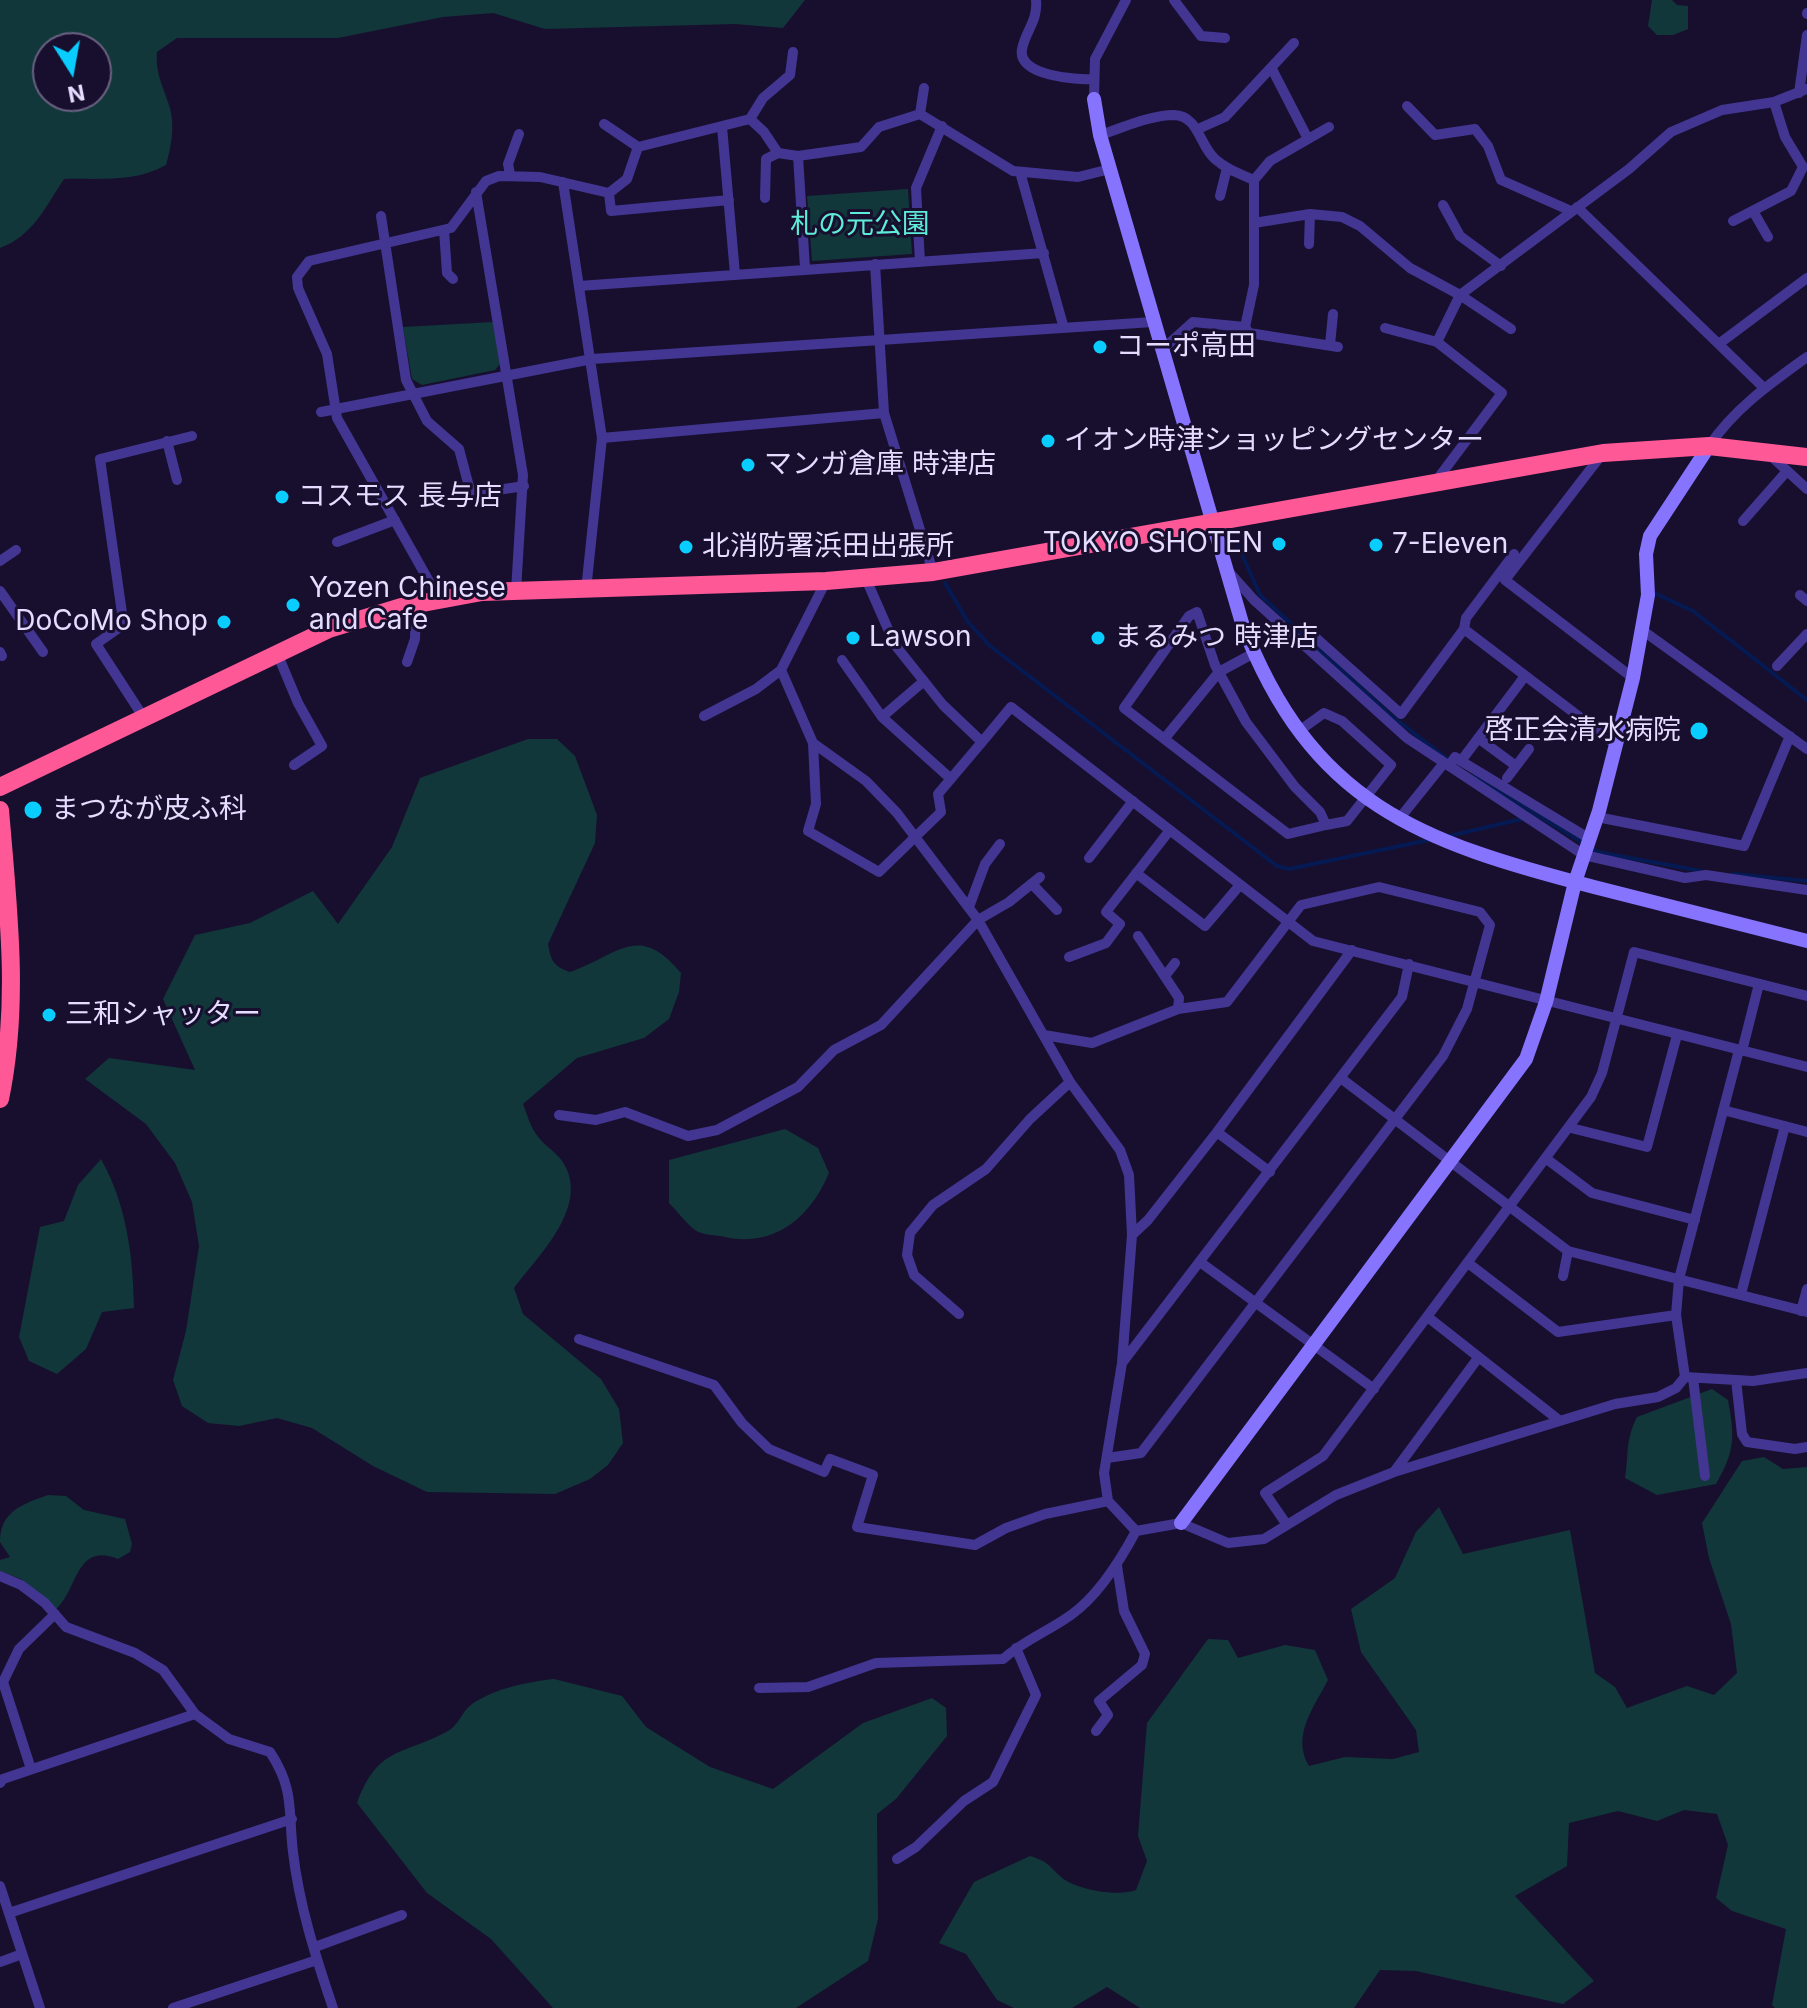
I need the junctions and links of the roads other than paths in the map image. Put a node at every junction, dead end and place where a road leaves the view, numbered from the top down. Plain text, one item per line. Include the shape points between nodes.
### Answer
1 (1036, 0) edge
2 (1126, 0) edge
3 (1174, 0) edge
4 (1807, 35) edge
5 (1225, 38) dead end
6 (1294, 43) dead end
7 (793, 52) dead end
8 (1272, 69) junction
9 (1092, 79) junction
10 (924, 88) dead end
11 (1803, 91) edge
12 (1094, 99) joint
13 (1774, 102) junction
14 (1407, 106) dead end
15 (920, 114) junction
16 (750, 119) junction
17 (604, 124) dead end
18 (942, 126) junction
19 (722, 127) junction
20 (1329, 127) dead end
21 (1198, 129) junction
22 (519, 134) dead end
23 (1100, 135) junction
24 (1308, 139) junction
25 (638, 147) junction
26 (778, 153) junction
27 (798, 156) junction
28 (1805, 166) edge
29 (1227, 168) junction
30 (1110, 169) junction
31 (1020, 172) junction
32 (510, 174) junction
33 (1254, 180) junction
34 (563, 182) junction
35 (476, 192) junction
36 (609, 193) junction
37 (1220, 196) dead end
38 (765, 198) dead end
39 (729, 200) junction
40 (1443, 205) dead end
41 (1574, 209) junction
42 (1753, 211) junction
43 (1310, 214) junction
44 (381, 216) dead end
45 (1733, 221) dead end
46 (1254, 223) junction
47 (444, 230) junction
48 (1768, 237) dead end
49 (1309, 244) dead end
50 (385, 245) junction
51 (1044, 253) junction
52 (920, 262) junction
53 (875, 264) junction
54 (1501, 266) junction
55 (805, 268) junction
56 (735, 274) junction
57 (1807, 278) edge
58 (453, 279) dead end
59 (579, 286) junction
60 (1460, 295) junction
61 (1333, 314) dead end
62 (1153, 322) junction
63 (1063, 325) junction
64 (1245, 327) junction
65 (1385, 328) dead end
66 (1511, 329) dead end
67 (880, 340) junction
68 (1437, 342) junction
69 (1720, 343) junction
70 (1163, 349) junction
71 (1807, 357) edge
72 (592, 359) junction
73 (509, 374) junction
74 (1764, 388) junction
75 (412, 393) junction
76 (338, 409) junction
77 (321, 412) dead end
78 (884, 413) junction
79 (192, 436) dead end
80 (602, 438) junction
81 (167, 441) junction
82 (1709, 446) junction
83 (1603, 453) junction
84 (1768, 453) junction
85 (1807, 457) edge
86 (1787, 471) junction
87 (177, 480) dead end
88 (1434, 483) junction
89 (524, 486) junction
90 (1807, 489) edge
91 (395, 520) junction
92 (1743, 521) dead end
93 (1212, 523) junction
94 (337, 542) dead end
95 (16, 550) dead end
96 (1514, 554) dead end
97 (0, 561) edge
98 (1226, 568) junction
99 (933, 572) junction
100 (866, 579) junction
101 (826, 581) junction
102 (586, 590) junction
103 (0, 591) edge
104 (516, 591) junction
105 (439, 599) junction
106 (416, 604) junction
107 (1464, 629) junction
108 (1642, 630) junction
109 (1807, 634) edge
110 (1309, 648) junction
111 (43, 652) dead end
112 (277, 653) junction
113 (1254, 653) junction
114 (842, 660) dead end
115 (407, 662) dead end
116 (1777, 666) dead end
117 (781, 670) junction
118 (1219, 672) junction
119 (1525, 676) junction
120 (1633, 678) junction
121 (924, 681) junction
122 (704, 716) dead end
123 (882, 717) junction
124 (144, 718) junction
125 (1299, 731) junction
126 (1790, 736) junction
127 (1165, 738) junction
128 (1478, 738) junction
129 (982, 742) junction
130 (813, 743) junction
131 (1615, 744) junction
132 (1529, 749) dead end
133 (1807, 749) edge
134 (1452, 762) junction
135 (294, 765) dead end
136 (1516, 766) junction
137 (1507, 778) dead end
138 (951, 779) junction
139 (0, 787) edge
140 (1366, 799) junction
141 (1133, 801) junction
142 (0, 810) edge
143 (1597, 817) junction
144 (1399, 819) junction
145 (1326, 825) junction
146 (1170, 830) junction
147 (917, 838) junction
148 (1590, 839) junction
149 (1000, 844) dead end
150 (1584, 855) junction
151 (1089, 858) dead end
152 (1136, 873) junction
153 (1575, 882) junction
154 (1240, 885) junction
155 (1807, 890) edge
156 (969, 907) junction
157 (1057, 910) dead end
158 (978, 920) junction
159 (1288, 922) junction
160 (1138, 936) dead end
161 (1807, 941) edge
162 (1352, 950) junction
163 (1069, 957) dead end
164 (1175, 963) dead end
165 (1409, 964) junction
166 (1165, 976) junction
167 (1477, 981) junction
168 (1759, 984) junction
169 (1807, 996) edge
170 (1546, 1002) junction
171 (1178, 1009) junction
172 (1617, 1020) junction
173 (1044, 1035) junction
174 (1677, 1035) junction
175 (1741, 1050) junction
176 (1807, 1067) edge
177 (1342, 1079) junction
178 (1070, 1082) junction
179 (0, 1099) edge
180 (1723, 1110) junction
181 (559, 1115) dead end
182 (1394, 1119) junction
183 (1785, 1126) junction
184 (1571, 1128) junction
185 (1217, 1132) junction
186 (1807, 1132) edge
187 (1548, 1160) junction
188 (1451, 1163) junction
189 (1270, 1172) junction
190 (1509, 1208) junction
191 (1695, 1220) junction
192 (1132, 1235) junction
193 (1568, 1251) junction
194 (1200, 1262) junction
195 (1468, 1263) junction
196 (1563, 1276) dead end
197 (1679, 1279) junction
198 (1807, 1289) edge
199 (1741, 1294) junction
200 (1256, 1303) junction
201 (1804, 1311) edge
202 (959, 1314) dead end
203 (1676, 1315) junction
204 (1429, 1318) junction
205 (579, 1339) dead end
206 (1313, 1345) junction
207 (1478, 1358) junction
208 (1122, 1363) junction
209 (1807, 1373) edge
210 (1689, 1378) junction
211 (1736, 1380) junction
212 (1374, 1389) junction
213 (1560, 1421) junction
214 (1807, 1447) edge
215 (1107, 1458) junction
216 (1394, 1472) junction
217 (1705, 1476) dead end
218 (1108, 1501) junction
219 (1181, 1523) junction
220 (1287, 1525) junction
221 (1136, 1531) junction
222 (1117, 1566) junction
223 (0, 1576) edge
224 (55, 1614) junction
225 (1016, 1648) junction
226 (759, 1688) dead end
227 (195, 1714) junction
228 (1096, 1731) dead end
229 (31, 1769) junction
230 (0, 1783) edge
231 (292, 1819) junction
232 (897, 1859) dead end
233 (0, 1886) edge
234 (9, 1913) junction
235 (402, 1915) dead end
236 (315, 1947) junction
237 (22, 1954) junction
238 (317, 1960) junction
239 (0, 1962) edge
240 (40, 2008) edge
241 (173, 2008) edge
242 (333, 2008) edge

1 - 9 street via 1037,15 1022,49 1024,57 1065,81
2 - 9 street via 1095,59
3 - 5 street via 1201,36
4 - 11 street
6 - 8 street
7 - 16 street via 790,75 763,98
8 - 21 street via 1225,117
8 - 24 street
9 - 12 street
10 - 15 street
11 - 13 street
12 - 23 street
13 - 28 street via 1785,137
13 - 41 street via 1748,104 1689,122
14 - 41 street via 1435,135 1475,129 1501,180
15 - 18 street
15 - 27 street via 879,127 861,147
16 - 19 street
16 - 26 street
17 - 25 street
18 - 31 street
18 - 52 street via 916,188
19 - 25 street
19 - 39 street
20 - 24 street
21 - 23 street via 1173,115
21 - 29 street via 1210,154
22 - 32 street via 508,164
23 - 30 street
24 - 33 street via 1270,161
25 - 36 street via 627,179
26 - 27 street
26 - 38 street via 766,159
27 - 55 street
28 - 42 street via 1791,191
29 - 33 street
29 - 37 street
30 - 31 street via 1078,177
30 - 62 street
31 - 51 street
32 - 34 street
32 - 35 street via 486,181
33 - 46 street
34 - 36 street
34 - 59 street
35 - 47 street via 456,224
35 - 73 street
36 - 39 street via 611,211
39 - 56 street
40 - 54 street via 1460,236
41 - 54 street
41 - 69 street
42 - 45 street
42 - 48 street
43 - 46 street
43 - 49 street
43 - 60 street via 1342,217 1360,226 1410,268
44 - 50 street
46 - 64 street via 1254,285
47 - 50 street
47 - 58 street via 447,273
50 - 75 street
50 - 76 street via 318,257 297,277 327,354
51 - 52 street
51 - 63 street
52 - 53 street
53 - 55 street
53 - 67 street
54 - 60 street
55 - 56 street
56 - 59 street
57 - 69 street
59 - 72 street
60 - 66 street
60 - 68 street
61 - 64 street via 1334,346 1249,333
62 - 63 street
62 - 70 street
63 - 67 street
64 - 70 street via 1193,322
65 - 68 street
67 - 72 street
67 - 78 street
68 - 88 street via 1502,393
69 - 74 street
70 - 93 street
71 - 74 street
72 - 73 street
72 - 80 street
73 - 75 street
73 - 89 street
74 - 82 street
75 - 76 street
75 - 89 street via 427,421 459,449 471,494
76 - 77 street
76 - 91 street via 337,418
78 - 80 street
78 - 99 street
79 - 81 street
80 - 102 street
81 - 87 street
81 - 124 street via 100,459 123,625 96,644
82 - 83 highway
82 - 84 highway
82 - 108 street via 1650,536
83 - 88 highway
83 - 120 street via 1505,580
84 - 85 highway
84 - 86 street
86 - 90 street
86 - 92 street
88 - 93 highway
89 - 104 street
91 - 94 street
91 - 105 street
93 - 98 street
93 - 99 highway
95 - 97 street
96 - 107 street via 1466,618
98 - 110 street
98 - 113 street
99 - 100 highway
100 - 101 highway
100 - 121 street via 895,645
101 - 102 highway
101 - 117 street
102 - 104 highway
103 - 111 street
104 - 105 highway
105 - 106 highway
106 - 112 highway via 329,629
106 - 115 street via 415,639
107 - 110 street via 1401,714 1316,638
107 - 119 street
108 - 120 street
108 - 126 street
109 - 116 street
110 - 134 street via 1407,738
112 - 124 highway
112 - 135 street via 322,746
113 - 118 street
113 - 125 street
114 - 123 street
117 - 122 street
117 - 130 street
118 - 127 street
118 - 127 street via 1197,612 1124,708
118 - 145 street via 1246,722
119 - 128 street
119 - 131 street
120 - 131 street
121 - 123 street
121 - 129 street
123 - 138 street
124 - 139 highway
125 - 140 street
125 - 140 street via 1324,713 1342,721 1391,765
126 - 133 street
126 - 143 street via 1744,846
127 - 145 street via 1288,834
128 - 134 street
128 - 136 street
129 - 138 street
129 - 141 street via 1011,707
130 - 147 street via 866,781
130 - 147 street via 816,804 808,831 879,872
131 - 143 street
132 - 136 street
134 - 144 street
134 - 148 street
134 - 150 street
136 - 137 street
138 - 147 street via 938,794 941,812
140 - 144 street
140 - 145 street via 1347,821
141 - 146 street
141 - 151 street
142 - 179 highway via 12,1021
143 - 148 street
144 - 153 street via 1467,852
146 - 152 street
146 - 154 street
147 - 156 street
148 - 150 street
149 - 156 street via 985,864
150 - 153 street
150 - 155 street via 1685,878 1706,875
152 - 154 street via 1205,926
152 - 163 street via 1106,912 1120,924 1106,943
153 - 161 street
153 - 170 street
154 - 159 street
156 - 158 street
157 - 158 street via 1036,880
158 - 173 street
158 - 181 street via 881,1025 834,1050 798,1087 717,1130 688,1136 625,1112 596,1120
159 - 162 street via 1313,941
159 - 167 street via 1301,905 1379,887 1480,912 1490,925
159 - 171 street via 1227,1002
160 - 166 street
162 - 165 street
162 - 185 street
164 - 166 street
165 - 167 street
165 - 177 street via 1402,997
166 - 171 street via 1179,998
167 - 170 street
167 - 182 street via 1456,1036
168 - 169 street
168 - 172 street via 1634,952
168 - 175 street
170 - 172 street
170 - 188 street via 1526,1059
171 - 173 street via 1092,1043
172 - 174 street
172 - 184 street via 1602,1073
173 - 178 street
174 - 175 street
174 - 184 street via 1647,1147
175 - 176 street
175 - 180 street
177 - 182 street
177 - 189 street
178 - 192 street via 1120,1150 1129,1175
178 - 202 street via 986,1169 933,1205 910,1233 907,1255 914,1275
180 - 183 street
180 - 191 street
182 - 188 street
182 - 200 street
183 - 186 street
183 - 199 street
184 - 187 street
185 - 189 street
185 - 192 street
187 - 190 street
187 - 191 street via 1592,1193
188 - 190 street
188 - 206 street
189 - 194 street
190 - 193 street
190 - 195 street
191 - 197 street
192 - 208 street
193 - 196 street
193 - 197 street
194 - 200 street
194 - 208 street
195 - 203 street via 1558,1332
195 - 204 street
197 - 199 street
197 - 203 street
198 - 201 street
199 - 201 street
200 - 206 street
200 - 215 street via 1141,1453
203 - 210 street
204 - 207 street
204 - 212 street
205 - 218 street via 714,1385 769,1449 824,1472 830,1459 873,1475 857,1527 975,1545 1045,1514
206 - 212 street
206 - 219 street
207 - 213 street
207 - 216 street
208 - 215 street
209 - 211 street
210 - 211 street
210 - 213 street via 1658,1397
210 - 217 street
211 - 214 street via 1747,1442
212 - 220 street via 1323,1456 1265,1493
213 - 216 street
215 - 218 street
216 - 220 street via 1336,1495
218 - 221 street
219 - 220 street via 1243,1544
219 - 221 street
221 - 222 street
222 - 225 street via 1072,1614
222 - 228 street via 1124,1611 1145,1654 1142,1665 1099,1701 1108,1715
223 - 224 street via 21,1585
224 - 227 street via 66,1627 135,1653 163,1670
224 - 229 street via 19,1649 3,1682
225 - 226 street via 996,1661 876,1663 808,1687
225 - 232 street via 1036,1695 993,1782
227 - 229 street
227 - 231 street via 229,1739 270,1752 290,1792
229 - 230 street
231 - 234 street
231 - 236 street via 292,1851
233 - 234 street
234 - 237 street
235 - 236 street
236 - 238 street
237 - 239 street
237 - 240 street
238 - 241 street
238 - 242 street

